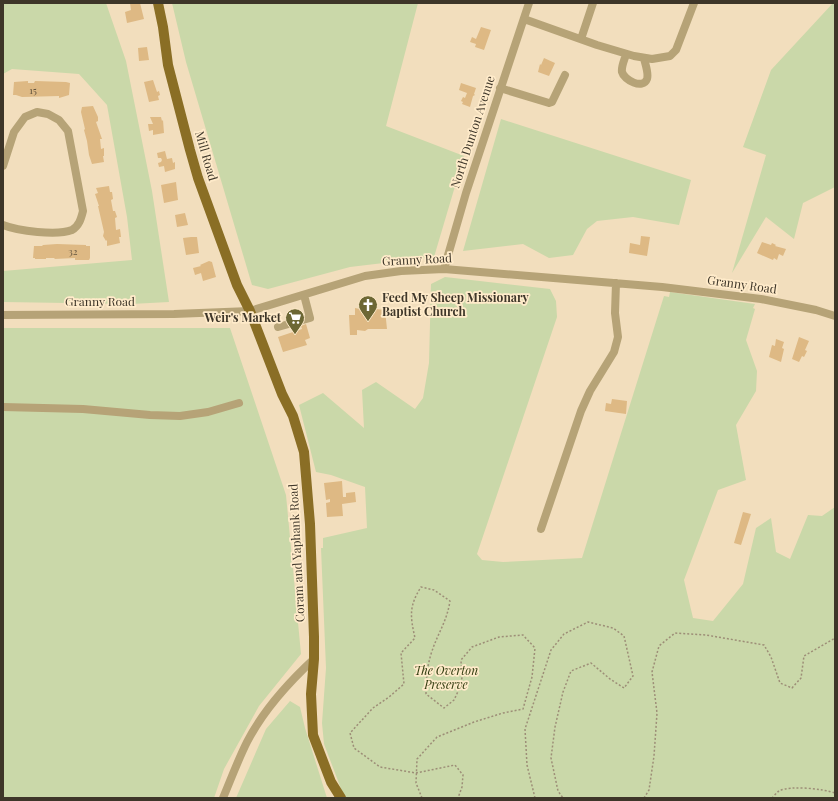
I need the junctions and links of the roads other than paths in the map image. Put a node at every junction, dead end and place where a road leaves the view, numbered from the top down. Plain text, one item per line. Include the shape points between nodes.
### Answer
1 (158, 3) edge
2 (529, 3) edge
3 (593, 3) edge
4 (694, 3) edge
5 (524, 18) junction
6 (581, 39) junction
7 (626, 54) junction
8 (644, 58) junction
9 (565, 75) dead end
10 (500, 88) junction
11 (3, 166) edge
12 (3, 225) edge
13 (444, 269) junction
14 (616, 282) junction
15 (304, 295) junction
16 (250, 311) junction
17 (3, 315) edge
18 (835, 316) edge
19 (278, 327) dead end
20 (239, 403) dead end
21 (3, 407) edge
22 (541, 529) dead end
23 (314, 659) junction
24 (223, 798) edge
25 (341, 798) edge

1 - 16 main road, Mill Road via 168,65 190,150 237,285
2 - 5 street, North Dunton Avenue
3 - 6 street
4 - 8 street via 676,50 670,56
5 - 6 street
5 - 10 street, North Dunton Avenue
6 - 7 street
7 - 8 street
7 - 8 street via 622,73 633,83 646,82
9 - 10 street via 557,95 549,103
10 - 13 street, North Dunton Avenue
11 - 12 street via 14,132 25,117 37,112 59,120 68,131 83,211 81,221 73,229 61,232 31,232
13 - 14 street, Granny Road
13 - 15 street, Granny Road via 365,276
14 - 18 street, Granny Road via 761,299
14 - 22 street via 615,313 618,337 614,352 581,411
15 - 16 street, Granny Road
15 - 19 street via 310,318
16 - 17 street, Granny Road
16 - 23 main road, Coram and Yaphank Road via 293,416 304,452 311,537
20 - 21 street via 208,412 180,416 83,409
23 - 24 street via 290,680 265,712 247,741
23 - 25 main road, Coram and Yaphank Road via 311,694 313,735 331,782

